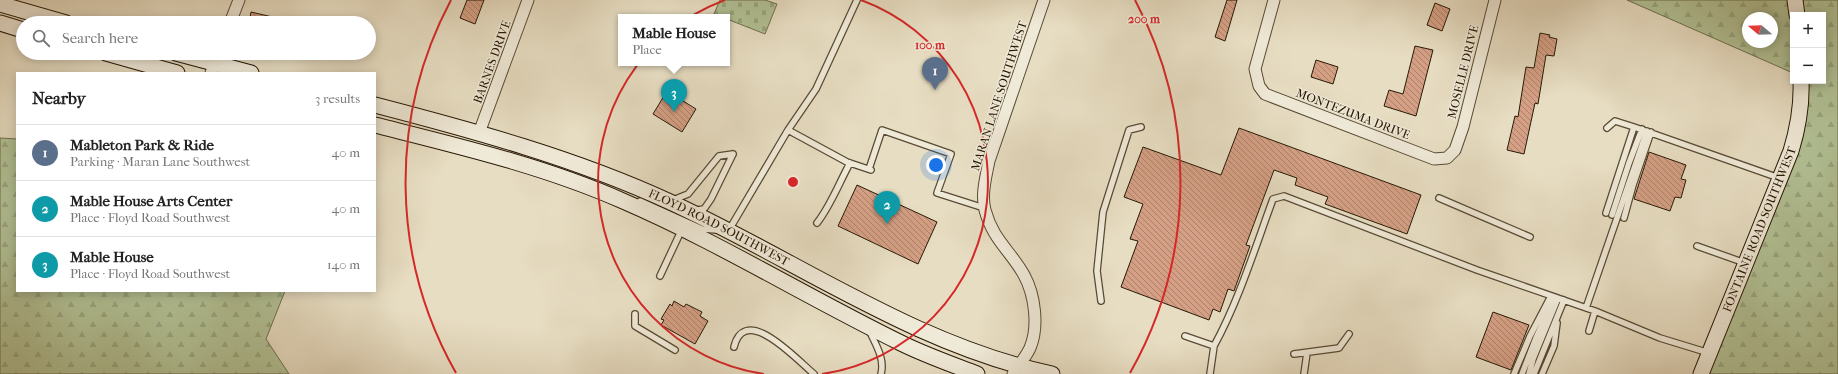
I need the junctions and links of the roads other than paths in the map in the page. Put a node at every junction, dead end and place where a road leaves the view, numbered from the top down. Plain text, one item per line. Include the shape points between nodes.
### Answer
1 (239, 0) edge
2 (528, 0) edge
3 (857, 0) edge
4 (1044, 0) edge
5 (1274, 0) edge
6 (1495, 0) edge
7 (1795, 0) edge
8 (0, 4) edge
9 (1797, 12) edge
10 (42, 16) edge
11 (233, 16) edge
12 (0, 23) edge
13 (16, 28) edge
14 (131, 60) edge
15 (203, 60) edge
16 (214, 63) edge
17 (173, 72) edge
18 (247, 72) edge
19 (1801, 84) edge
20 (376, 105) edge
21 (376, 125) edge
22 (1141, 127) dead end
23 (1634, 127) junction
24 (1607, 128) dead end
25 (788, 130) junction
26 (1647, 131) junction
27 (480, 132) junction
28 (1455, 150) joint
29 (850, 163) junction
30 (1780, 178) junction
31 (600, 192) junction
32 (631, 197) dead end
33 (1439, 198) dead end
34 (637, 200) dead end
35 (669, 201) junction
36 (984, 208) junction
37 (690, 212) junction
38 (1610, 214) junction
39 (817, 223) dead end
40 (682, 229) junction
41 (729, 230) junction
42 (1530, 237) dead end
43 (1696, 246) dead end
44 (1745, 263) junction
45 (660, 276) dead end
46 (1557, 298) junction
47 (1101, 301) dead end
48 (1586, 308) junction
49 (1595, 311) junction
50 (1559, 313) junction
51 (635, 314) dead end
52 (867, 326) junction
53 (1589, 331) dead end
54 (1349, 334) dead end
55 (1185, 336) dead end
56 (1214, 346) junction
57 (734, 347) dead end
58 (675, 350) dead end
59 (1307, 352) junction
60 (1709, 353) junction
61 (1294, 354) dead end
62 (1016, 370) edge
63 (814, 374) edge
64 (882, 374) edge
65 (976, 374) edge
66 (1052, 374) edge
67 (1210, 374) edge
68 (1304, 374) edge
69 (1514, 374) edge
70 (1522, 374) edge
71 (1529, 374) edge
72 (1534, 374) edge
73 (1542, 374) edge
74 (1701, 374) edge

1 - 11 street
2 - 27 street, BARNES DRIVE
3 - 25 lane via 816,89
4 - 36 street, MARAN LANE SOUTHWEST via 989,161 984,188
5 - 28 street, MONTEZUMA DRIVE via 1255,69 1259,86 1265,94 1434,159 1447,158
6 - 28 street, MOSELLE DRIVE
7 - 9 main road
8 - 10 main road
12 - 13 main road
14 - 17 main road
15 - 16 main road
16 - 18 main road
19 - 30 main road, FONTAINE ROAD SOUTHWEST via 1798,127
20 - 27 main road, FLOYD ROAD SOUTHWEST
21 - 31 main road, FLOYD ROAD SOUTHWEST via 473,150
22 - 47 lane via 1130,130 1103,212 1097,271
23 - 24 lane via 1615,121
23 - 26 lane
23 - 38 lane
25 - 29 lane
25 - 41 lane
26 - 30 lane
26 - 38 lane
26 - 38 lane via 1625,219
27 - 35 main road, FLOYD ROAD SOUTHWEST via 586,167
29 - 36 lane via 870,170 882,130 951,154 937,193
29 - 39 lane via 829,208
30 - 44 main road, FONTAINE ROAD SOUTHWEST
31 - 32 lane
31 - 40 main road, FLOYD ROAD SOUTHWEST
33 - 42 lane
34 - 41 lane via 702,229
35 - 37 main road, FLOYD ROAD SOUTHWEST
35 - 37 lane via 688,194 720,156 733,154 704,209
36 - 62 street, MARAN LANE SOUTHWEST via 992,229 1024,274 1032,296 1034,334 1030,348
37 - 41 main road, FLOYD ROAD SOUTHWEST
38 - 48 lane
40 - 45 lane
40 - 52 main road, FLOYD ROAD SOUTHWEST
41 - 62 main road, FLOYD ROAD SOUTHWEST via 885,312
43 - 44 lane
44 - 60 main road, FONTAINE ROAD SOUTHWEST
46 - 48 lane
46 - 50 lane
46 - 56 lane via 1284,196 1273,199 1238,292
46 - 69 lane via 1530,336
46 - 70 lane via 1536,338
46 - 71 lane
48 - 49 lane
49 - 53 lane
49 - 60 lane via 1660,338
50 - 72 lane
50 - 73 lane via 1554,346
51 - 58 lane via 635,326
52 - 64 lane via 880,352
52 - 65 main road, FLOYD ROAD SOUTHWEST via 902,344
54 - 59 lane via 1339,348
55 - 56 lane
56 - 67 lane
57 - 63 lane via 744,332 763,332
59 - 61 lane
59 - 68 lane
60 - 74 main road, FONTAINE ROAD SOUTHWEST
62 - 66 main road, FLOYD ROAD SOUTHWEST

